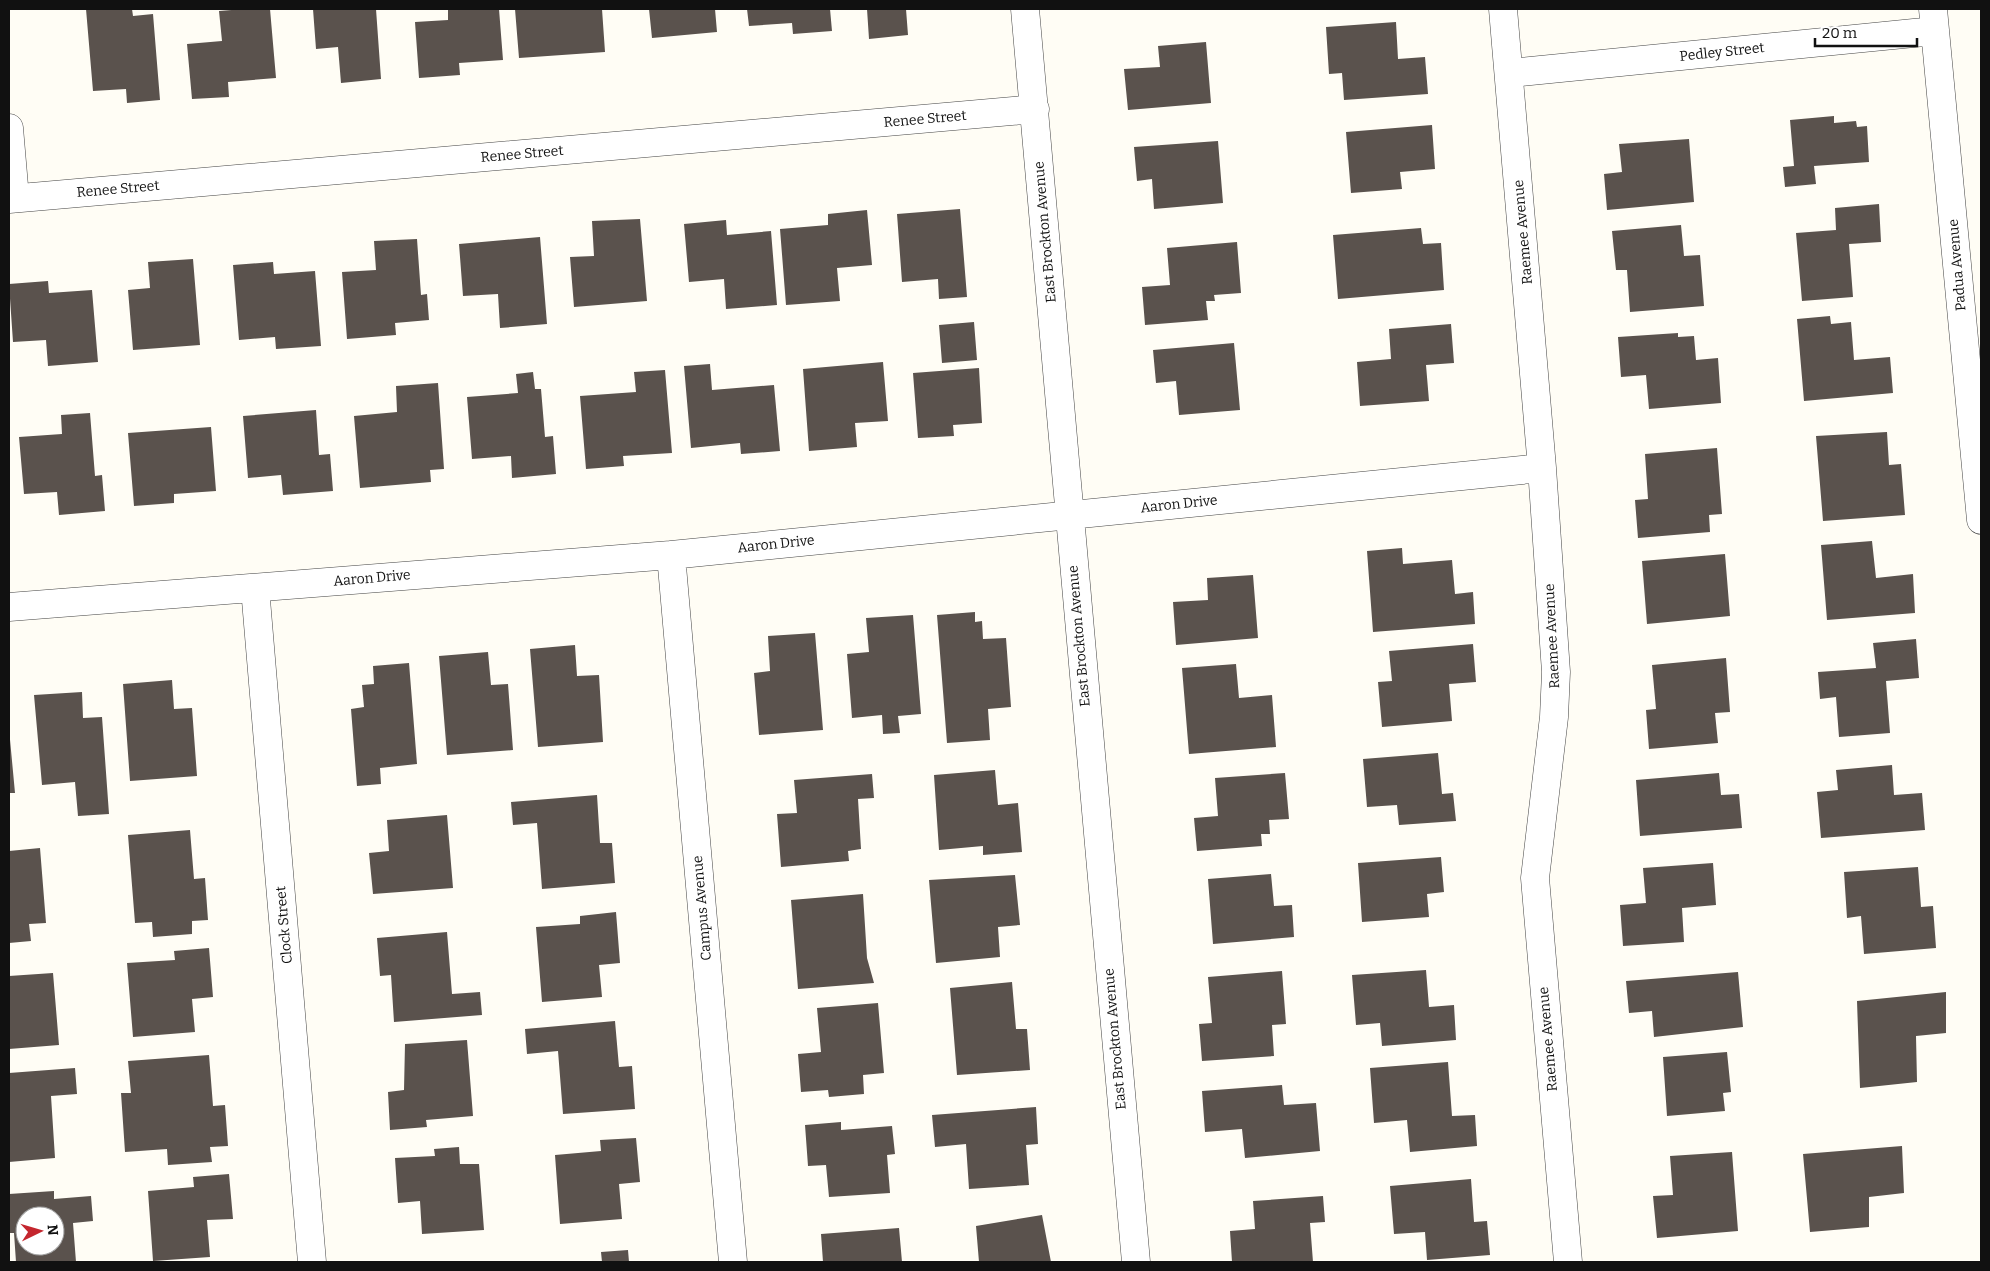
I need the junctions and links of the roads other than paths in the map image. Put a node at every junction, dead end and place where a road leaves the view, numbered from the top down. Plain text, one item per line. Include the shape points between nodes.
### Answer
1 (1025, 9) edge
2 (1503, 9) edge
3 (1934, 20) edge
4 (1510, 73) junction
5 (1035, 109) junction
6 (9, 128) edge
7 (12, 199) edge
8 (1979, 466) edge
9 (1542, 468) junction
10 (1069, 515) junction
11 (1981, 520) edge
12 (671, 555) junction
13 (255, 588) junction
14 (9, 607) edge
15 (312, 1262) edge
16 (733, 1262) edge
17 (1136, 1262) edge
18 (1568, 1262) edge

1 - 5 street, East Brockton Avenue
2 - 4 street, Raemee Avenue
3 - 4 street, Pedley Street
3 - 8 street, Padua Avenue
4 - 9 street, Raemee Avenue
5 - 7 street, Renee Street
5 - 10 street, East Brockton Avenue
6 - 7 street
8 - 11 street, Padua Avenue
9 - 10 street, Aaron Drive
9 - 18 street, Raemee Avenue via 1556,672 1554,717 1535,878
10 - 12 street, Aaron Drive
10 - 17 street, East Brockton Avenue
12 - 13 street, Aaron Drive
12 - 16 street, Campus Avenue
13 - 14 street, Aaron Drive
13 - 15 street, Clock Street

